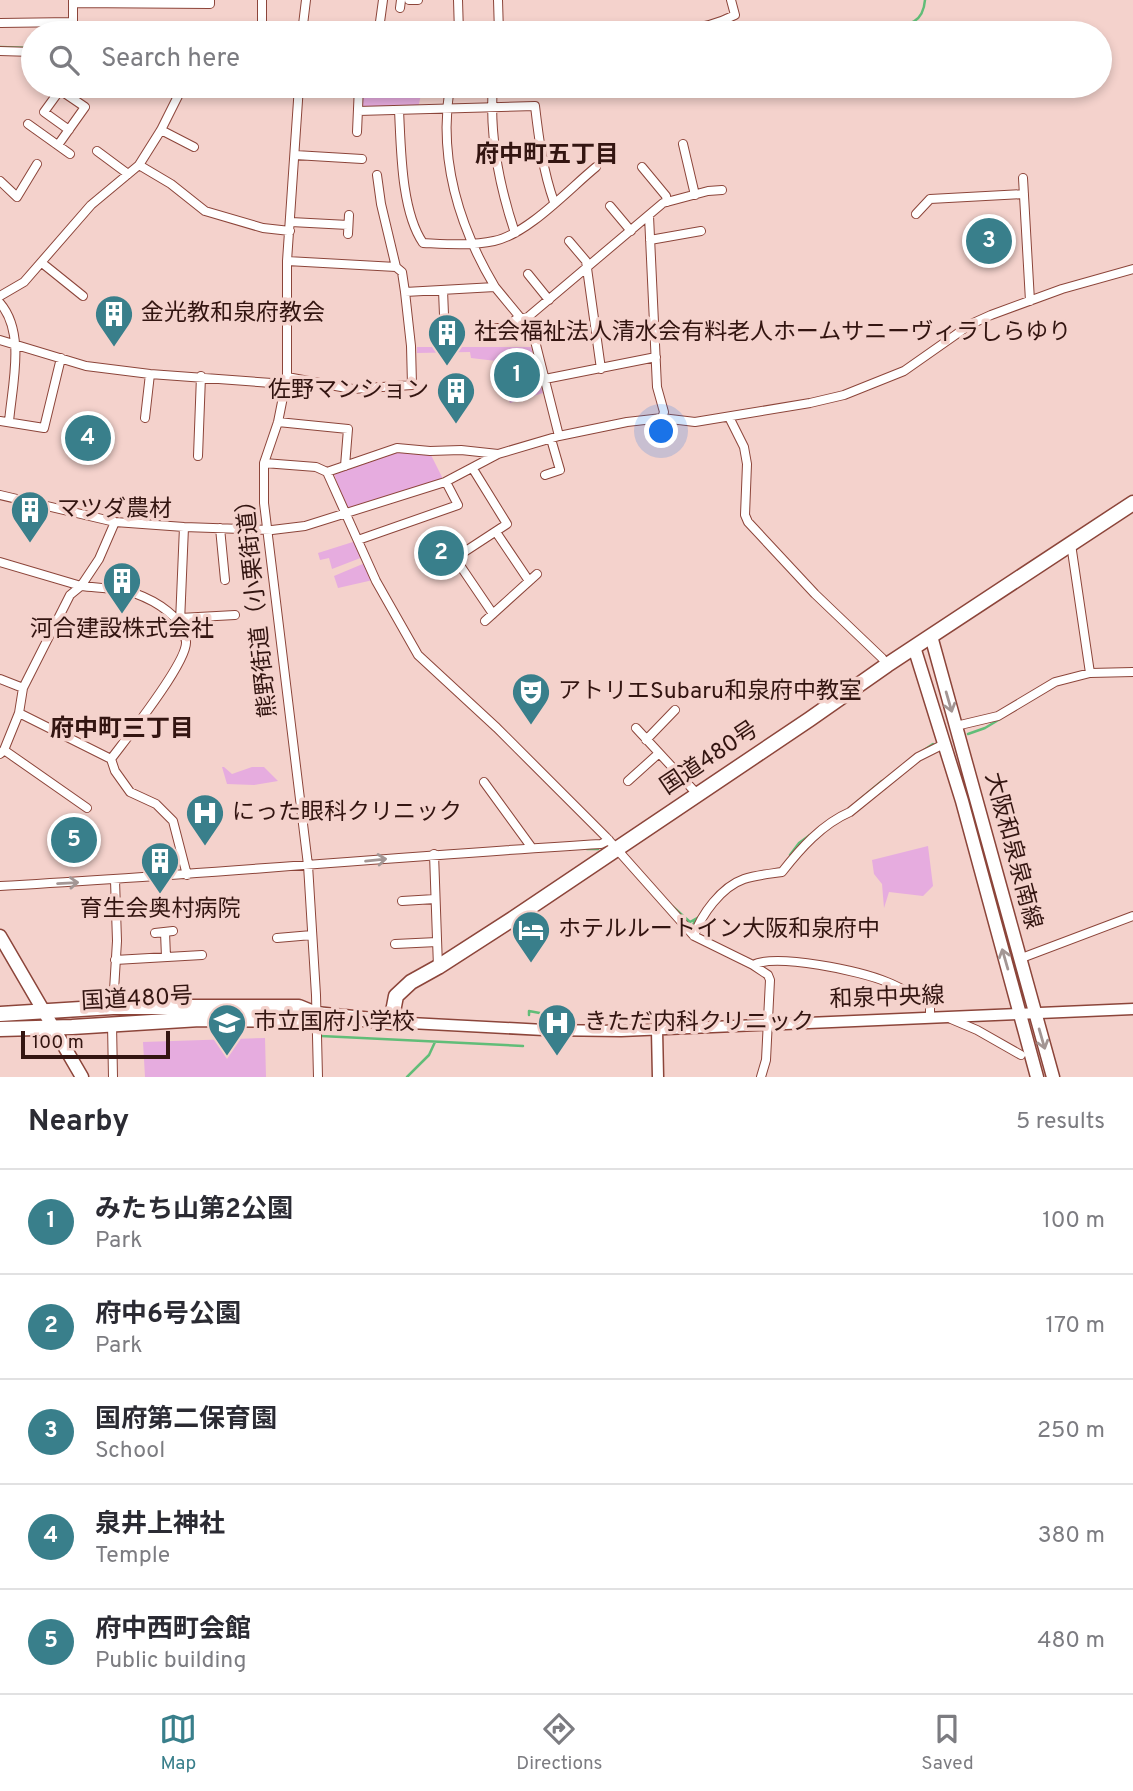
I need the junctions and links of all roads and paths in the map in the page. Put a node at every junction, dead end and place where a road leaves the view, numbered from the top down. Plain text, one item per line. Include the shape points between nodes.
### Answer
1 (210, 0) edge
2 (262, 0) edge
3 (306, 0) edge
4 (383, 0) edge
5 (409, 0) edge
6 (418, 0) edge
7 (458, 0) edge
8 (498, 0) edge
9 (731, 0) edge
10 (73, 2) edge
11 (120, 2) edge
12 (165, 2) edge
13 (73, 21) edge
14 (262, 21) edge
15 (303, 21) edge
16 (380, 21) edge
17 (459, 21) edge
18 (499, 21) edge
19 (723, 21) edge
20 (0, 23) edge
21 (21, 23) edge
22 (0, 51) edge
23 (21, 52) edge
24 (53, 98) edge
25 (73, 98) edge
26 (177, 98) edge
27 (298, 98) edge
28 (359, 98) edge
29 (448, 98) edge
30 (491, 98) edge
31 (491, 108) junction
32 (399, 110) junction
33 (447, 110) junction
34 (358, 111) junction
35 (28, 124) dead end
36 (69, 130) junction
37 (161, 130) junction
38 (356, 132) dead end
39 (683, 144) dead end
40 (58, 145) junction
41 (194, 147) dead end
42 (348, 148) dead end
43 (97, 151) dead end
44 (70, 154) dead end
45 (295, 155) junction
46 (348, 158) junction
47 (362, 159) dead end
48 (37, 164) dead end
49 (139, 165) junction
50 (596, 167) dead end
51 (642, 167) dead end
52 (128, 174) junction
53 (377, 175) dead end
54 (1023, 178) dead end
55 (0, 181) edge
56 (722, 190) dead end
57 (1024, 194) junction
58 (695, 195) junction
59 (554, 202) junction
60 (667, 202) junction
61 (610, 206) dead end
62 (916, 214) dead end
63 (649, 216) junction
64 (348, 225) dead end
65 (290, 227) junction
66 (631, 231) junction
67 (701, 231) dead end
68 (515, 233) junction
69 (650, 240) junction
70 (569, 241) dead end
71 (471, 244) junction
72 (287, 261) junction
73 (42, 263) junction
74 (396, 267) junction
75 (587, 268) junction
76 (1133, 269) edge
77 (528, 274) dead end
78 (495, 287) junction
79 (443, 290) junction
80 (405, 292) junction
81 (0, 296) edge
82 (83, 296) dead end
83 (549, 300) junction
84 (1030, 301) junction
85 (0, 303) edge
86 (523, 320) junction
87 (485, 328) dead end
88 (0, 340) edge
89 (445, 340) dead end
90 (15, 344) junction
91 (656, 357) junction
92 (61, 358) junction
93 (601, 369) junction
94 (149, 374) junction
95 (201, 376) junction
96 (545, 379) junction
97 (287, 381) junction
98 (729, 417) junction
99 (145, 418) dead end
100 (663, 418) junction
101 (5, 421) edge
102 (278, 422) junction
103 (555, 438) junction
104 (498, 454) junction
105 (198, 456) dead end
106 (264, 464) junction
107 (345, 466) junction
108 (473, 468) junction
109 (327, 472) junction
110 (545, 475) dead end
111 (446, 482) junction
112 (0, 495) edge
113 (1133, 503) edge
114 (344, 514) junction
115 (115, 522) junction
116 (184, 527) junction
117 (220, 528) junction
118 (267, 529) junction
119 (496, 532) junction
120 (358, 540) junction
121 (1071, 544) junction
122 (0, 562) edge
123 (213, 570) dead end
124 (223, 570) junction
125 (537, 574) dead end
126 (225, 580) dead end
127 (529, 581) junction
128 (81, 586) junction
129 (493, 614) junction
130 (235, 615) dead end
131 (180, 620) junction
132 (485, 621) dead end
133 (931, 636) junction
134 (914, 647) junction
135 (887, 665) junction
136 (1090, 673) junction
137 (1133, 673) edge
138 (0, 679) edge
139 (23, 688) junction
140 (675, 710) dead end
141 (19, 713) junction
142 (956, 726) junction
143 (636, 728) dead end
144 (646, 740) junction
145 (944, 744) junction
146 (2, 752) edge
147 (658, 754) junction
148 (111, 759) junction
149 (628, 781) dead end
150 (484, 782) dead end
151 (698, 795) junction
152 (87, 808) dead end
153 (613, 845) junction
154 (532, 848) junction
155 (434, 854) junction
156 (308, 865) junction
157 (187, 875) junction
158 (115, 880) junction
159 (0, 886) edge
160 (435, 899) junction
161 (402, 901) dead end
162 (1133, 916) edge
163 (165, 932) dead end
164 (312, 934) junction
165 (0, 936) edge
166 (694, 936) junction
167 (277, 938) dead end
168 (437, 942) junction
169 (395, 944) dead end
170 (202, 955) dead end
171 (166, 957) junction
172 (1019, 959) junction
173 (115, 960) junction
174 (753, 965) junction
175 (438, 967) junction
176 (0, 1004) edge
177 (113, 1007) junction
178 (1133, 1009) edge
179 (43, 1010) junction
180 (0, 1014) edge
181 (316, 1014) junction
182 (1020, 1014) junction
183 (1035, 1014) junction
184 (949, 1017) junction
185 (930, 1018) junction
186 (391, 1021) junction
187 (112, 1024) junction
188 (769, 1025) junction
189 (53, 1027) junction
190 (5, 1030) edge
191 (657, 1030) junction
192 (1021, 1055) dead end
193 (1034, 1075) edge
194 (82, 1077) edge
195 (113, 1077) edge
196 (318, 1077) edge
197 (658, 1077) edge
198 (761, 1077) edge
199 (1053, 1077) edge

1 - 12 street via 210,4
2 - 14 street
3 - 15 street
4 - 16 street
5 - 6 street
7 - 17 street
8 - 18 street
9 - 19 street via 734,15
10 - 11 street
10 - 13 street
11 - 12 street
20 - 21 street
22 - 23 street
24 - 36 street via 44,112
25 - 36 street via 85,107
26 - 37 street
27 - 45 street, 熊野街道（小栗街道）
28 - 34 street
29 - 33 street
30 - 31 street
31 - 33 street
31 - 59 street via 535,106 545,178
31 - 68 street via 497,171
32 - 33 street
32 - 34 street
32 - 71 street via 401,160 417,235 423,243
33 - 71 street via 454,194
34 - 38 street
35 - 40 street
36 - 40 street
37 - 41 street
37 - 49 street
39 - 58 street
40 - 44 street
42 - 46 street
43 - 52 street
45 - 46 street
45 - 65 street, 熊野街道（小栗街道）
46 - 47 street
48 - 55 street via 17,197
49 - 52 street
49 - 65 street via 205,211 263,228
50 - 59 street
51 - 60 street
52 - 73 street via 91,205
53 - 74 street
54 - 57 street
56 - 58 street
57 - 62 street via 930,199
57 - 84 street
58 - 60 street
59 - 68 street
60 - 63 street
61 - 66 street
63 - 66 street
63 - 69 street
64 - 65 street
65 - 72 street, 熊野街道（小栗街道）
66 - 75 street
67 - 69 street
68 - 71 street
69 - 91 street
70 - 75 street
71 - 78 street
72 - 74 street
72 - 97 street, 熊野街道（小栗街道）
73 - 81 street via 24,282
73 - 82 street
74 - 80 street via 402,272
75 - 83 street
75 - 93 street
76 - 84 street
77 - 83 street
78 - 79 street
78 - 86 street
79 - 80 street
79 - 89 street
80 - 97 street via 412,385 352,388
83 - 86 street
84 - 98 street via 971,324 904,370 859,390
85 - 90 street via 6,309
86 - 87 street via 515,320 507,328
86 - 96 street via 533,333
88 - 90 street
90 - 92 street
90 - 101 street
91 - 93 street
91 - 100 street
92 - 94 street
92 - 101 street via 44,428
93 - 96 street
94 - 95 street
94 - 99 street
95 - 97 street
95 - 105 street
96 - 103 street
97 - 102 street, 熊野街道（小栗街道）
98 - 100 street via 695,422
98 - 135 street via 744,447 748,522
100 - 103 street
102 - 106 street, 熊野街道（小栗街道）
102 - 107 street via 348,429
103 - 104 street
103 - 110 street via 560,470
104 - 107 street via 397,448
104 - 108 street
106 - 109 street via 316,467
106 - 118 street, 熊野街道（小栗街道）
107 - 109 street
108 - 111 street
108 - 119 street via 507,524
109 - 114 street
111 - 114 street
111 - 120 street via 458,505
112 - 115 street
113 - 121 highway, 国道480号
114 - 118 street via 305,526
114 - 120 street
115 - 116 street
115 - 128 street
116 - 117 street
116 - 131 street
117 - 118 street
117 - 124 street
118 - 156 street, 熊野街道（小栗街道）
119 - 127 street
119 - 129 street via 455,558
120 - 153 street via 418,655
121 - 133 highway, 国道480号
121 - 136 street
122 - 128 street
123 - 124 street
124 - 126 street
125 - 127 street
127 - 129 street
128 - 131 street via 134,593
128 - 139 street via 70,596
129 - 132 street
130 - 131 street
131 - 148 street via 186,645 167,682
133 - 134 highway, 国道480号
133 -> 142 main road, 大阪和泉泉南線
134 - 135 highway, 国道480号
134 - 145 main road, 大阪和泉泉南線
135 - 151 highway, 国道480号
136 - 137 street
136 - 142 street via 1055,682 998,716
138 - 139 street
139 - 141 street
140 - 144 street
141 - 146 street
141 - 148 street
142 - 172 main road, 大阪和泉泉南線
143 - 144 street
144 - 147 street
145 - 166 street via 918,757 803,846 782,872 731,886 714,902
182 -> 145 main road, 大阪和泉泉南線
146 - 152 street
147 - 149 street
147 - 151 street
148 - 157 street via 130,792 156,804 173,821
150 - 154 street
151 - 153 highway, 国道480号
153 - 154 street
153 - 166 street
153 - 175 highway, 国道480号
154 - 155 street
156 -> 155 street
155 - 160 street
156 - 157 street
156 - 164 street, 熊野街道（小栗街道）
157 - 158 street
159 -> 158 street
158 - 173 street
160 - 161 street
160 - 168 street
162 - 172 street
163 - 171 street
164 - 167 street
164 - 181 street, 熊野街道（小栗街道）
165 - 179 main road
166 - 174 street
168 - 169 street
168 - 175 street
170 - 171 street
171 - 173 street
172 - 183 main road, 大阪和泉泉南線
173 - 177 street
174 - 185 street via 761,960 796,961 887,982 930,1006
174 - 188 street via 770,980
175 - 186 highway, 国道480号 via 403,987 396,996
176 - 179 highway
177 - 179 highway, 国道480号
177 - 181 highway, 国道480号 via 299,1007
178 - 183 street, 和泉中央線
179 - 180 highway, 国道480号
179 - 189 main road
181 - 186 highway, 国道480号
181 - 187 highway, 国道480号 via 305,1020
181 - 196 street, 熊野街道（小栗街道）
182 - 183 street, 和泉中央線
182 - 184 street, 和泉中央線
182 - 193 main road, 大阪和泉泉南線
183 -> 199 main road, 大阪和泉泉南線
184 - 185 street, 和泉中央線
184 - 192 street
185 - 188 street, 和泉中央線
186 - 191 street, 和泉中央線 via 544,1030
187 - 189 highway, 国道480号
187 - 195 street
188 - 191 street, 和泉中央線
188 - 198 street
189 - 190 highway, 国道480号
189 - 194 main road
191 - 197 street

